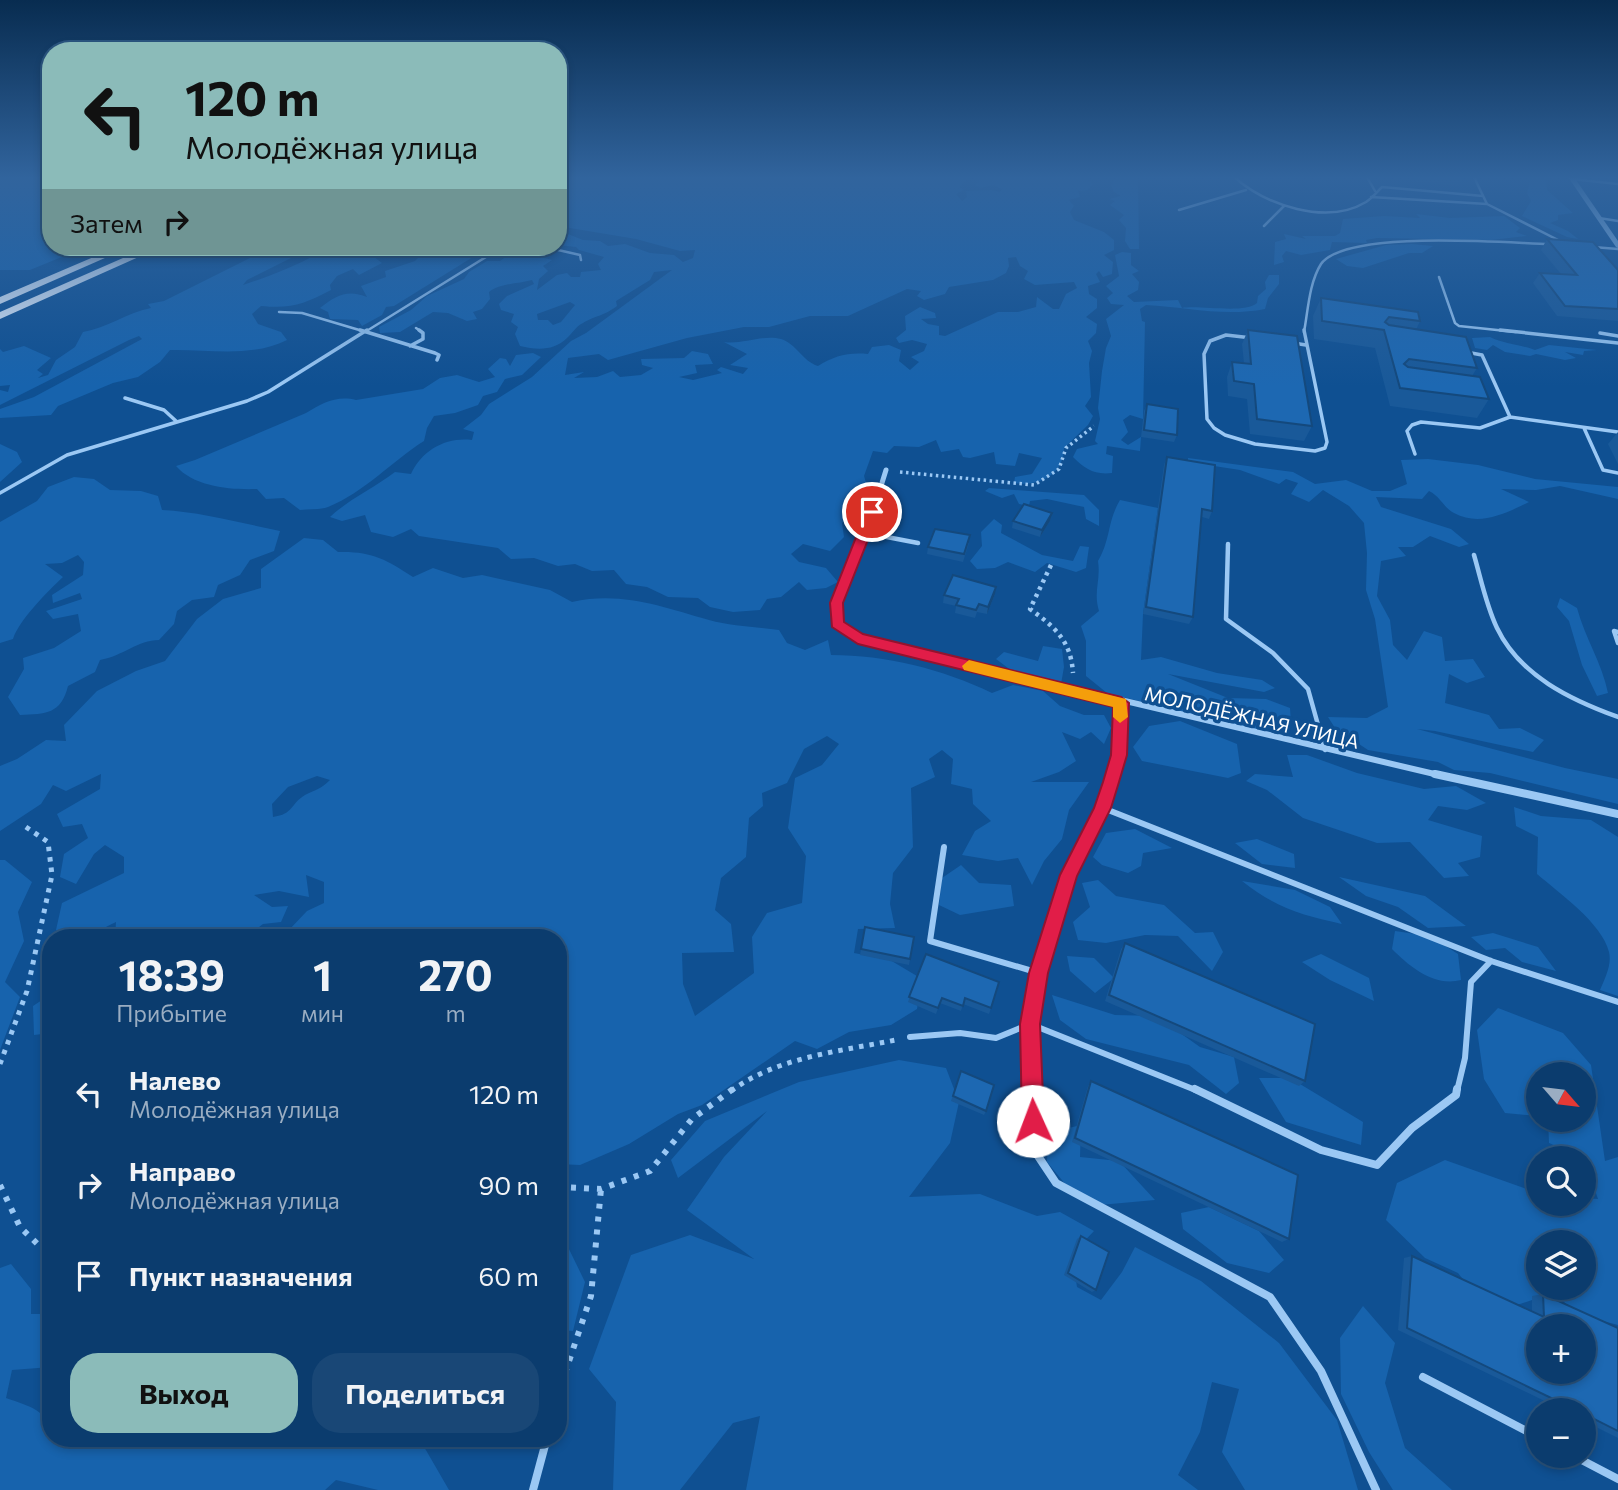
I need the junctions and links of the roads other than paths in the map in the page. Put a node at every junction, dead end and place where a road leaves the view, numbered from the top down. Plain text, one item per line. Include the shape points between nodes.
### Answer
1 (1355, 247) edge
2 (1592, 247) edge
3 (1618, 248) edge
4 (567, 252) edge
5 (104, 256) edge
6 (136, 256) edge
7 (487, 256) edge
8 (581, 260) dead end
9 (1438, 277) dead end
10 (0, 301) edge
11 (279, 312) dead end
12 (0, 316) edge
13 (416, 328) dead end
14 (364, 332) junction
15 (1600, 333) dead end
16 (1618, 335) edge
17 (1252, 338) edge
18 (1293, 343) edge
19 (1618, 344) edge
20 (1306, 345) junction
21 (410, 346) junction
22 (1461, 351) edge
23 (437, 360) dead end
24 (1487, 393) edge
25 (1500, 395) junction
26 (125, 398) dead end
27 (1510, 417) junction
28 (176, 421) junction
29 (1584, 428) junction
30 (1618, 432) edge
31 (1415, 454) dead end
32 (886, 470) road end
33 (1618, 473) edge
34 (0, 493) edge
35 (866, 533) junction
36 (919, 543) dead end
37 (1228, 544) dead end
38 (1474, 555) dead end
39 (1618, 632) edge
40 (1618, 643) edge
41 (1121, 703) junction
42 (1618, 717) edge
43 (1325, 751) junction
44 (1102, 808) junction
45 (1618, 814) edge
46 (944, 847) dead end
47 (1491, 961) junction
48 (1039, 973) junction
49 (1618, 1002) edge
50 (1030, 1024) junction
51 (910, 1037) road end
52 (1423, 1377) dead end
53 (1526, 1431) edge
54 (545, 1447) edge
55 (1596, 1468) edge
56 (1618, 1479) edge
57 (533, 1490) edge
58 (1376, 1490) edge

1 - 20 lane via 1330,256 1314,279
2 - 3 lane
4 - 8 lane via 580,255
5 - 10 main road
6 - 12 main road
7 - 14 lane
9 - 19 lane via 1459,326
11 - 14 lane via 293,311
13 - 21 lane via 424,333 423,339
14 - 21 lane
14 - 28 lane via 268,392
15 - 16 lane
17 - 20 lane via 1226,335 1210,341 1204,354 1210,428 1231,439 1315,451 1325,448 1327,442
18 - 20 lane
21 - 23 lane via 439,355
22 - 25 lane via 1482,355
24 - 25 lane
25 - 27 lane
26 - 28 lane via 164,410
27 - 29 lane
27 - 31 lane via 1480,428 1412,425 1407,431
28 - 34 lane via 67,455
29 - 30 lane
29 - 33 lane via 1603,470
32 - 35 street, МОЛОДЁЖНАЯ УЛИЦА
35 - 36 lane
35 - 41 street, МОЛОДЁЖНАЯ УЛИЦА via 836,603 837,624 858,638
37 - 43 lane via 1226,619 1273,653 1308,689
38 - 42 lane via 1500,636 1522,664 1553,687
39 - 40 lane via 1614,631
41 - 43 street, МОЛОДЁЖНАЯ УЛИЦА
41 - 44 lane via 1119,755
43 - 45 street, МОЛОДЁЖНАЯ УЛИЦА
44 - 47 lane
44 - 48 lane via 1069,875
46 - 48 lane via 930,941
47 - 49 lane
47 - 50 lane via 1471,982 1465,1058 1456,1096 1412,1128 1377,1165 1321,1150 1182,1083
48 - 50 lane
50 - 51 lane via 996,1038 960,1033
50 - 58 lane via 1038,1156 1056,1183 1269,1297 1321,1371
52 - 53 lane
54 - 57 lane
55 - 56 lane

